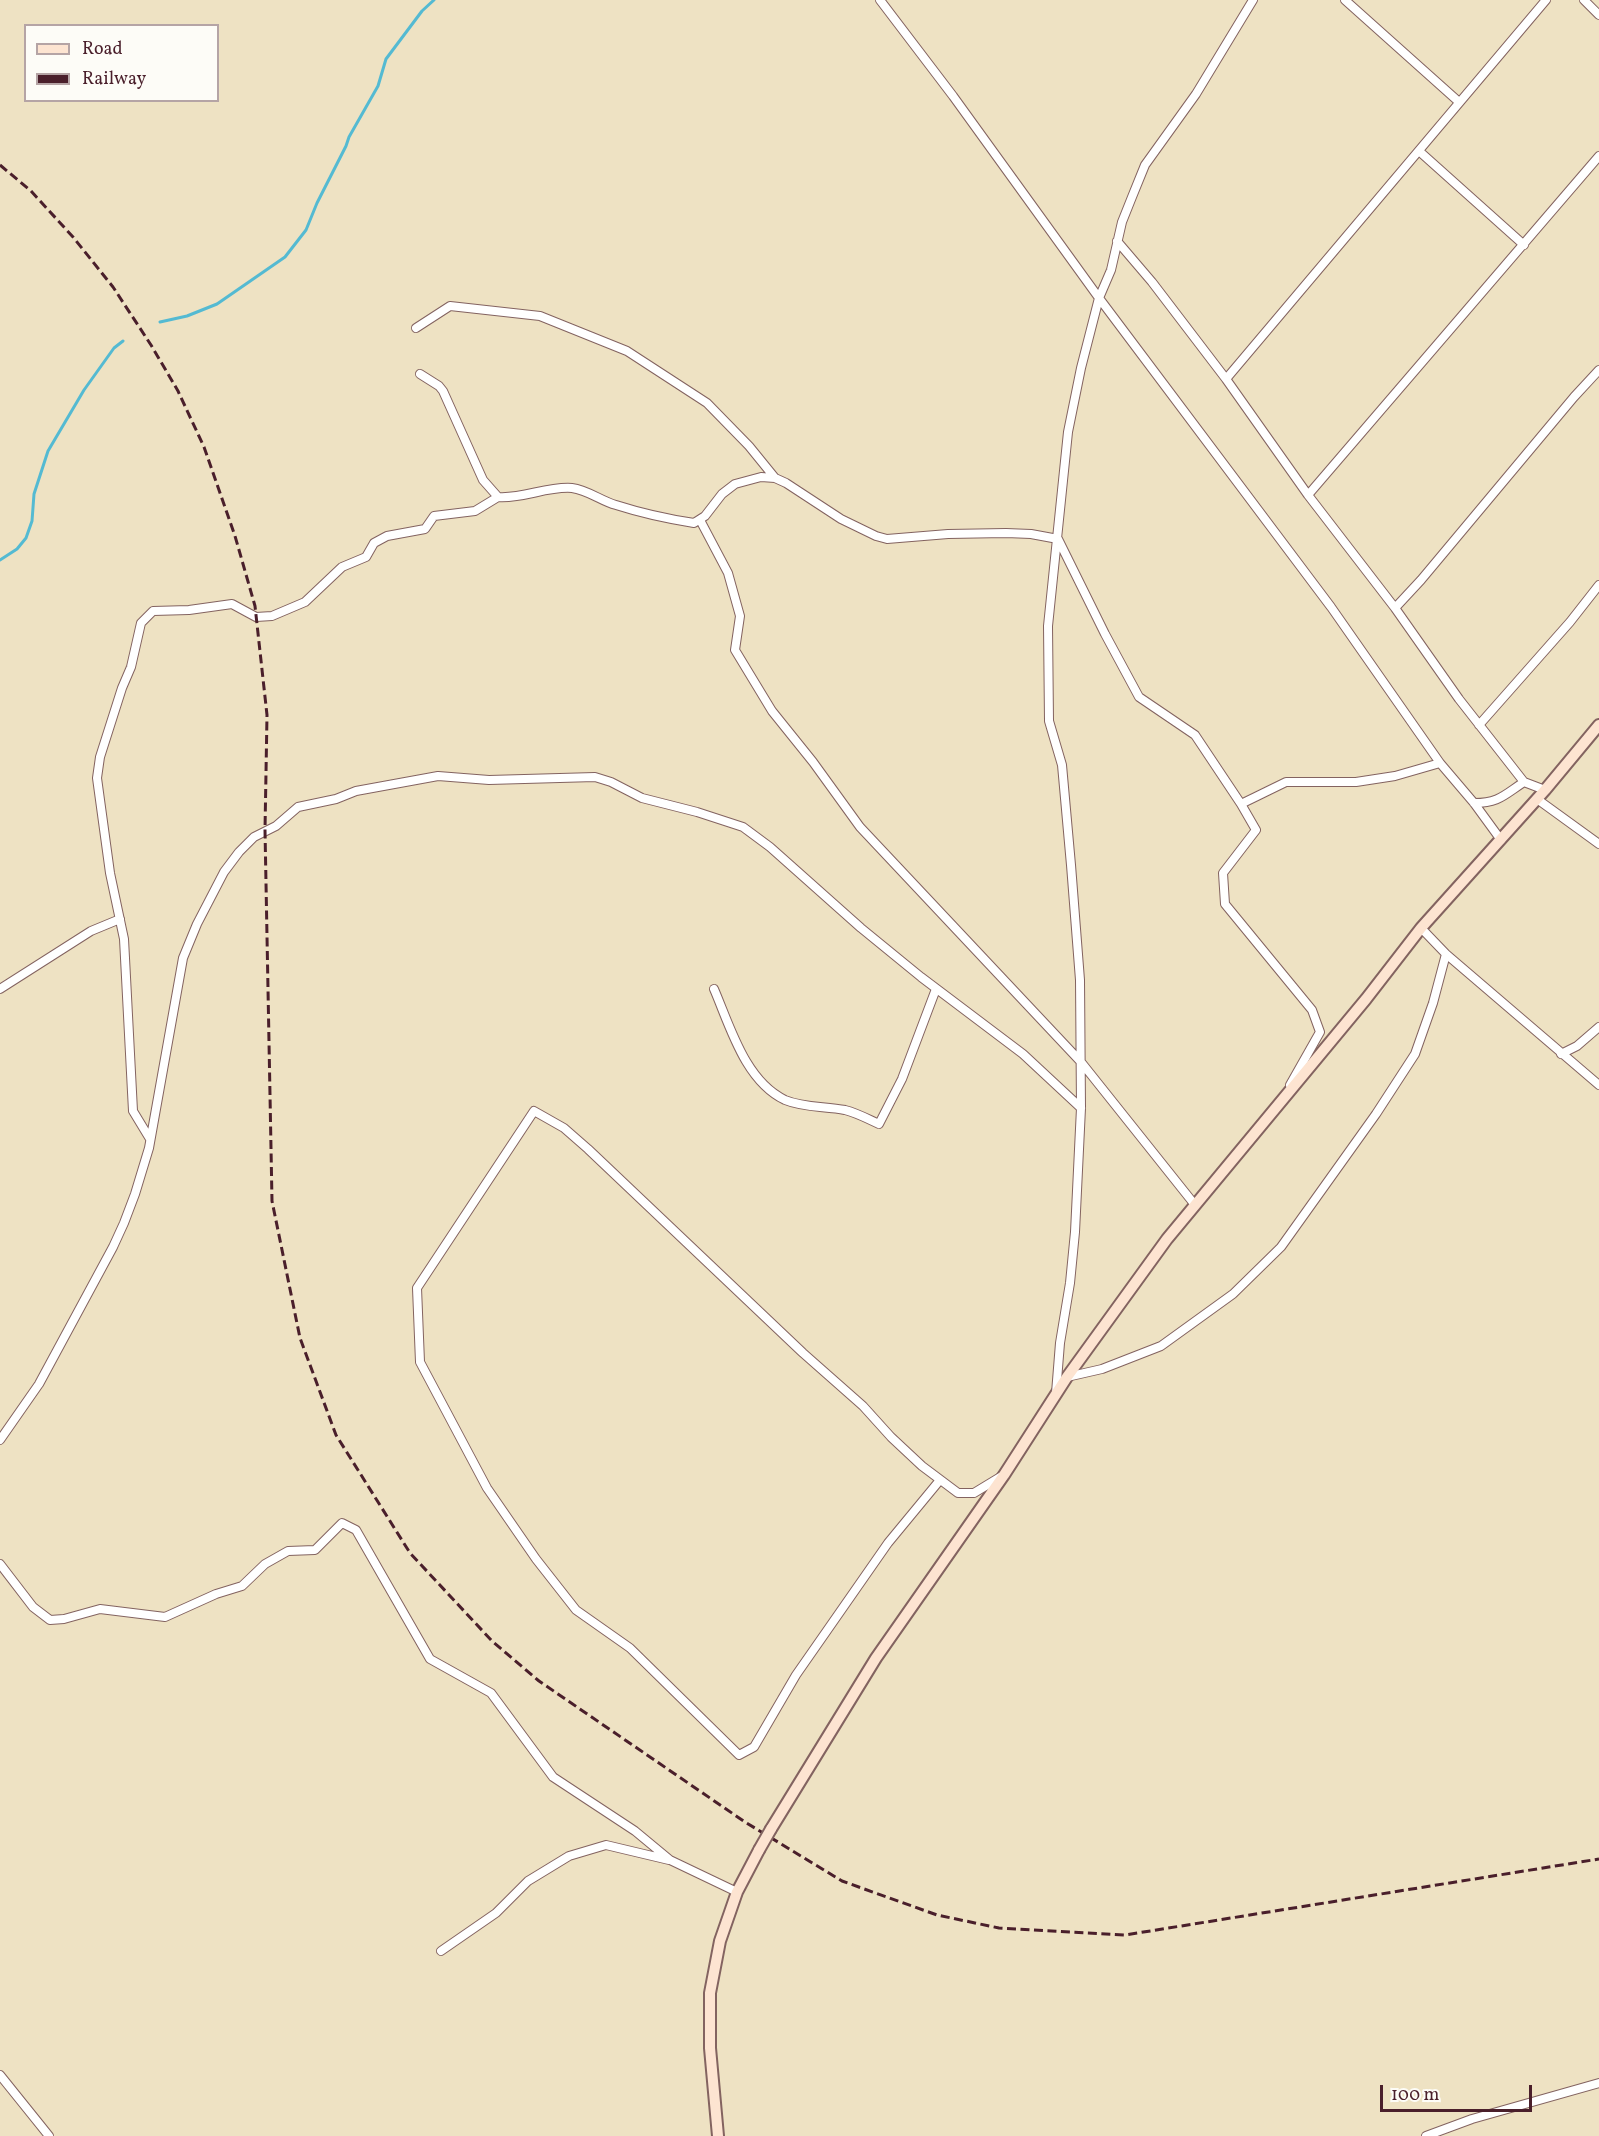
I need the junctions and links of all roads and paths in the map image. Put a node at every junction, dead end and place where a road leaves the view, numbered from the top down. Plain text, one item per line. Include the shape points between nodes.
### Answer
1 (880, 0) edge
2 (1253, 0) edge
3 (1345, 0) edge
4 (1546, 0) edge
5 (1584, 0) edge
6 (1599, 15) edge
7 (1459, 102) junction
8 (1419, 151) junction
9 (1599, 156) edge
10 (1117, 241) junction
11 (1524, 245) junction
12 (1099, 298) junction
13 (416, 328) dead end
14 (1599, 370) edge
15 (420, 374) dead end
16 (1226, 378) junction
17 (775, 478) junction
18 (1308, 495) junction
19 (498, 497) junction
20 (699, 520) junction
21 (1058, 539) junction
22 (1599, 585) edge
23 (1395, 608) junction
24 (1599, 724) edge
25 (1479, 725) junction
26 (1440, 764) junction
27 (1524, 782) junction
28 (1545, 790) junction
29 (1537, 799) junction
30 (1474, 802) junction
31 (1241, 804) junction
32 (1501, 840) junction
33 (1599, 844) edge
34 (120, 919) junction
35 (1421, 928) junction
36 (1446, 954) junction
37 (0, 989) edge
38 (714, 989) dead end
39 (936, 989) junction
40 (1599, 1027) edge
41 (1561, 1054) junction
42 (1081, 1062) junction
43 (1599, 1085) edge
44 (1282, 1099) junction
45 (1081, 1108) junction
46 (150, 1139) junction
47 (1196, 1204) junction
48 (1067, 1377) junction
49 (1056, 1394) junction
50 (0, 1440) edge
51 (1004, 1475) junction
52 (940, 1480) junction
53 (0, 1564) edge
54 (670, 1860) junction
55 (737, 1892) junction
56 (441, 1951) dead end
57 (0, 2075) edge
58 (1599, 2083) edge
59 (49, 2136) edge
60 (718, 2136) edge
61 (1426, 2136) edge

1 - 12 street
2 - 10 street via 1196,94 1145,165
3 - 7 street
4 - 7 street
5 - 6 street
7 - 8 street
8 - 11 street
8 - 16 street
9 - 11 street
10 - 12 street via 1111,270
10 - 16 street
11 - 18 street
12 - 21 street via 1068,432
12 - 26 street via 1331,607
13 - 17 street via 450,306 540,316 627,351 707,403
14 - 23 street
15 - 19 street via 443,391 483,480
16 - 18 street
17 - 20 street via 761,477 735,484
17 - 21 street via 841,519 887,539 1006,533
18 - 23 street
19 - 20 street via 573,488 614,505 676,520
19 - 34 street via 475,511 434,516 425,529 387,536 374,543 366,557 342,567 305,602 272,616 256,617 232,604 153,611 141,622 97,778
20 - 42 street via 728,573 740,616 735,650 772,711 860,827
21 - 31 street via 1139,697 1195,735
21 - 42 street via 1048,626 1049,721 1062,765 1080,980
22 - 25 street
23 - 25 street
24 - 28 main road
25 - 27 street
26 - 30 street
26 - 31 street via 1356,782 1286,782
27 - 28 street
27 - 30 street via 1490,803
28 - 29 main road
29 - 32 main road
29 - 33 street
30 - 32 street
31 - 44 street via 1256,830 1223,873 1225,904 1312,1010 1320,1032
32 - 35 main road
34 - 37 street via 91,931
34 - 46 street via 133,1111
35 - 36 street
35 - 44 main road
36 - 41 street
36 - 48 street via 1415,1054 1281,1247 1233,1294 1161,1346 1102,1369
38 - 39 street via 741,1051 769,1089 786,1100 845,1110 879,1124 902,1079
39 - 45 street via 1023,1054
39 - 46 street via 743,827 642,798 595,777 489,780 438,776 356,791 298,807 276,826 254,837 224,873 183,958
40 - 41 street
41 - 43 street
42 - 45 street
42 - 47 street
44 - 47 main road
45 - 49 street via 1075,1232
46 - 50 street via 135,1194 113,1247 39,1384
47 - 48 main road
48 - 49 main road
49 - 51 main road
51 - 52 street via 974,1493 958,1493
51 - 55 main road, bridge via 876,1658
52 - 52 street via 588,1149 564,1128 534,1111 417,1288 420,1362 487,1488 517,1533 576,1610 630,1648 739,1755 754,1748 810,1656 888,1544
53 - 54 street via 33,1607 50,1620 99,1609 165,1617 242,1586 265,1564 288,1551 315,1550 342,1523 356,1530 430,1659 491,1693 553,1777 635,1830
54 - 55 street
54 - 56 street via 606,1845 569,1856 528,1881 496,1913
55 - 60 main road via 720,1941 710,1993 710,2048
57 - 59 street
58 - 61 street

